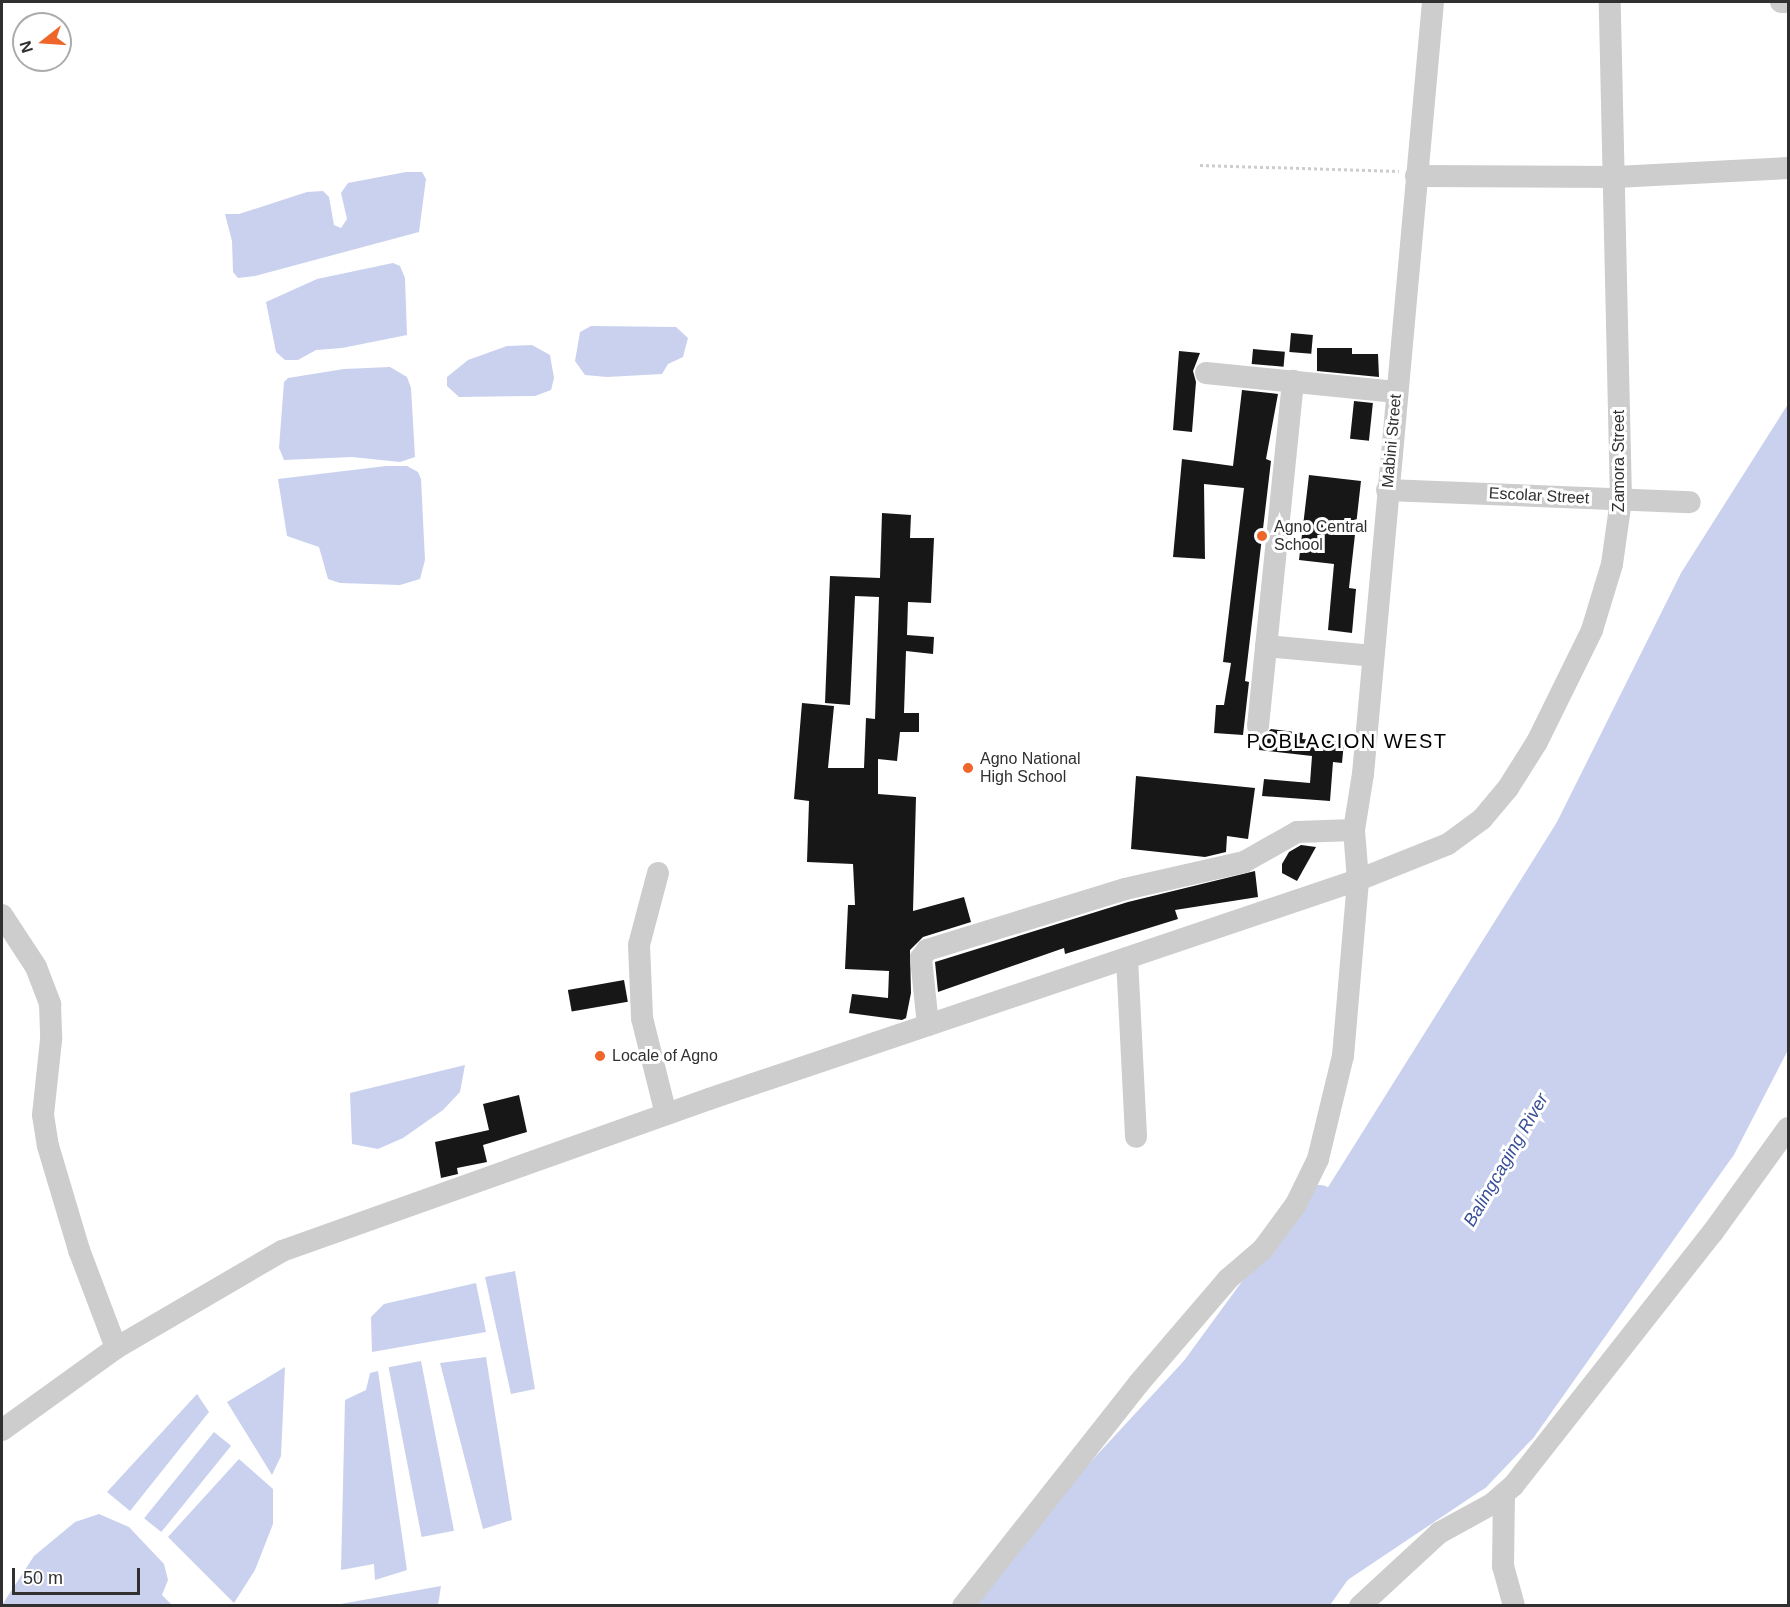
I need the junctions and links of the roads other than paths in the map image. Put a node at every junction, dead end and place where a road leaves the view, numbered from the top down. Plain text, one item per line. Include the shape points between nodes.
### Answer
1 (1433, 2) edge
2 (1610, 2) edge
3 (1781, 2) edge
4 (1788, 2) edge
5 (1788, 168) edge
6 (1416, 174) junction
7 (1616, 177) junction
8 (1206, 373) dead end
9 (1293, 381) junction
10 (1396, 392) junction
11 (1387, 490) junction
12 (1621, 500) junction
13 (1690, 502) dead end
14 (1266, 646) junction
15 (1373, 656) junction
16 (1258, 726) dead end
17 (1354, 830) junction
18 (658, 873) dead end
19 (1358, 880) junction
20 (2, 915) edge
21 (1127, 958) junction
22 (928, 1025) junction
23 (666, 1114) junction
24 (1788, 1128) edge
25 (1136, 1137) dead end
26 (116, 1348) junction
27 (2, 1430) edge
28 (1504, 1494) junction
29 (963, 1605) edge
30 (1360, 1605) edge
31 (1514, 1605) edge

1 - 6 street, Mabini Street
2 - 7 street, Zamora Street
3 - 4 street
5 - 7 street
6 - 7 street
6 - 10 street, Mabini Street
7 - 12 street, Zamora Street
8 - 9 street
9 - 10 street
9 - 14 street
10 - 11 street, Mabini Street
11 - 12 street, Escolar Street
11 - 15 street, Mabini Street
12 - 13 street, Escolar Street
12 - 19 street, Zamora Street via 1612,564 1592,630 1538,742 1508,788 1482,819 1448,844
14 - 15 street
14 - 16 street
15 - 17 street, Mabini Street
17 - 19 street, Mabini Street
17 - 22 street via 1297,832 1244,862 1125,889 927,950 921,958
18 - 23 street via 639,945 642,1018
19 - 21 street, Zamora Street
19 - 29 street, Mabini Street via 1343,1056 1318,1159 1296,1204 1263,1249 1228,1279 1139,1383
20 - 26 street via 36,967 50,1004 51,1040 43,1115 48,1146 79,1250
21 - 22 street, Zamora Street
21 - 25 street
22 - 23 street, Zamora Street
23 - 26 street, Zamora Street via 282,1251
24 - 28 street via 1545,1449
26 - 27 street, Zamora Street
28 - 30 street via 1439,1533
28 - 31 street via 1503,1566

